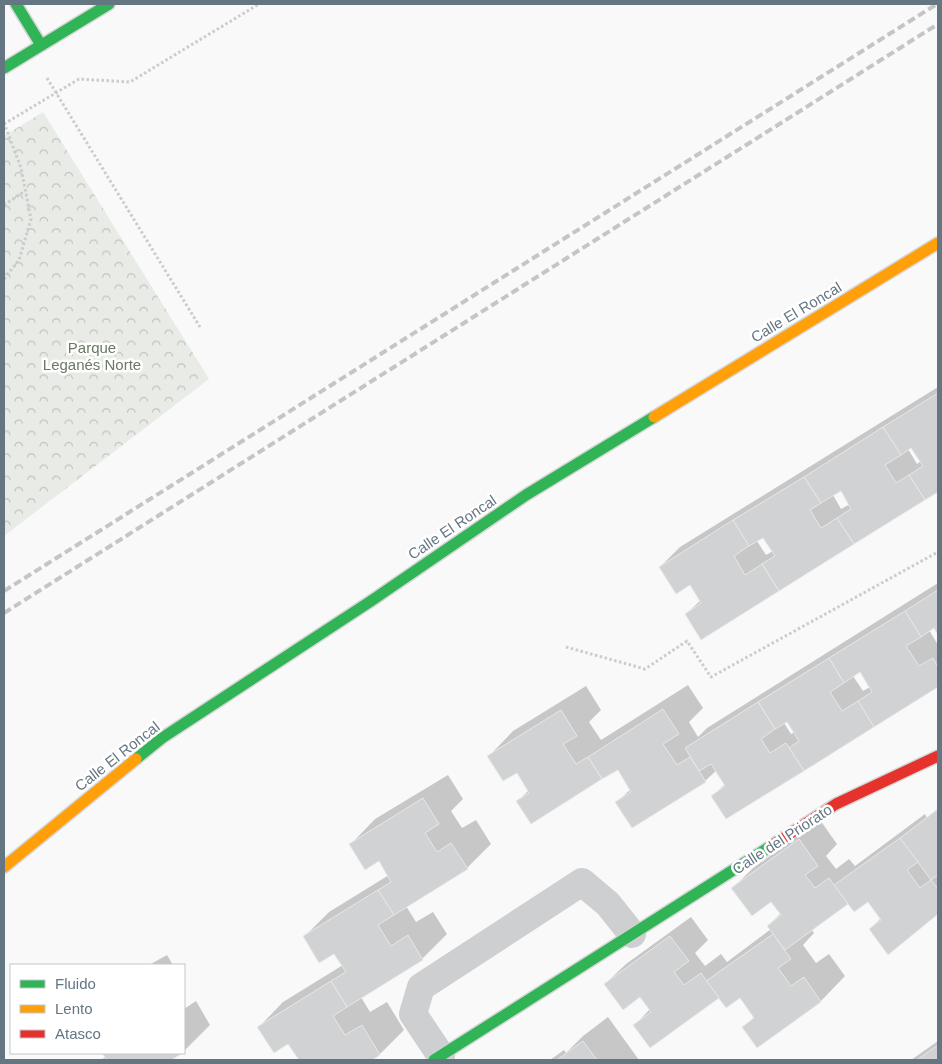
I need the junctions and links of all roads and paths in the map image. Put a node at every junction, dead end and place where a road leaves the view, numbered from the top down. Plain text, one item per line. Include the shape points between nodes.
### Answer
1 (16, 4) edge
2 (109, 4) edge
3 (259, 4) edge
4 (41, 45) junction
5 (4, 68) edge
6 (47, 78) dead end
7 (56, 93) junction
8 (4, 124) edge
9 (25, 191) junction
10 (4, 205) edge
11 (938, 243) edge
12 (4, 279) edge
13 (200, 327) dead end
14 (938, 552) edge
15 (566, 648) dead end
16 (938, 756) edge
17 (4, 867) edge
18 (632, 934) junction
19 (437, 1058) edge

1 - 4 street
2 - 4 street
3 - 7 path via 130,82 79,79
4 - 5 street
6 - 7 path
7 - 8 path
7 - 13 path
8 - 9 path via 21,168
9 - 10 path
9 - 12 path via 31,219 19,260
11 - 17 street, Calle El Roncal via 526,496 162,738
14 - 15 path via 711,677 687,641 645,668
16 - 18 street, Calle del Priorato via 836,804
18 - 19 street, Calle del Priorato
18 - 19 street, Calle del Priorato via 608,904 582,882 421,987 413,1014

